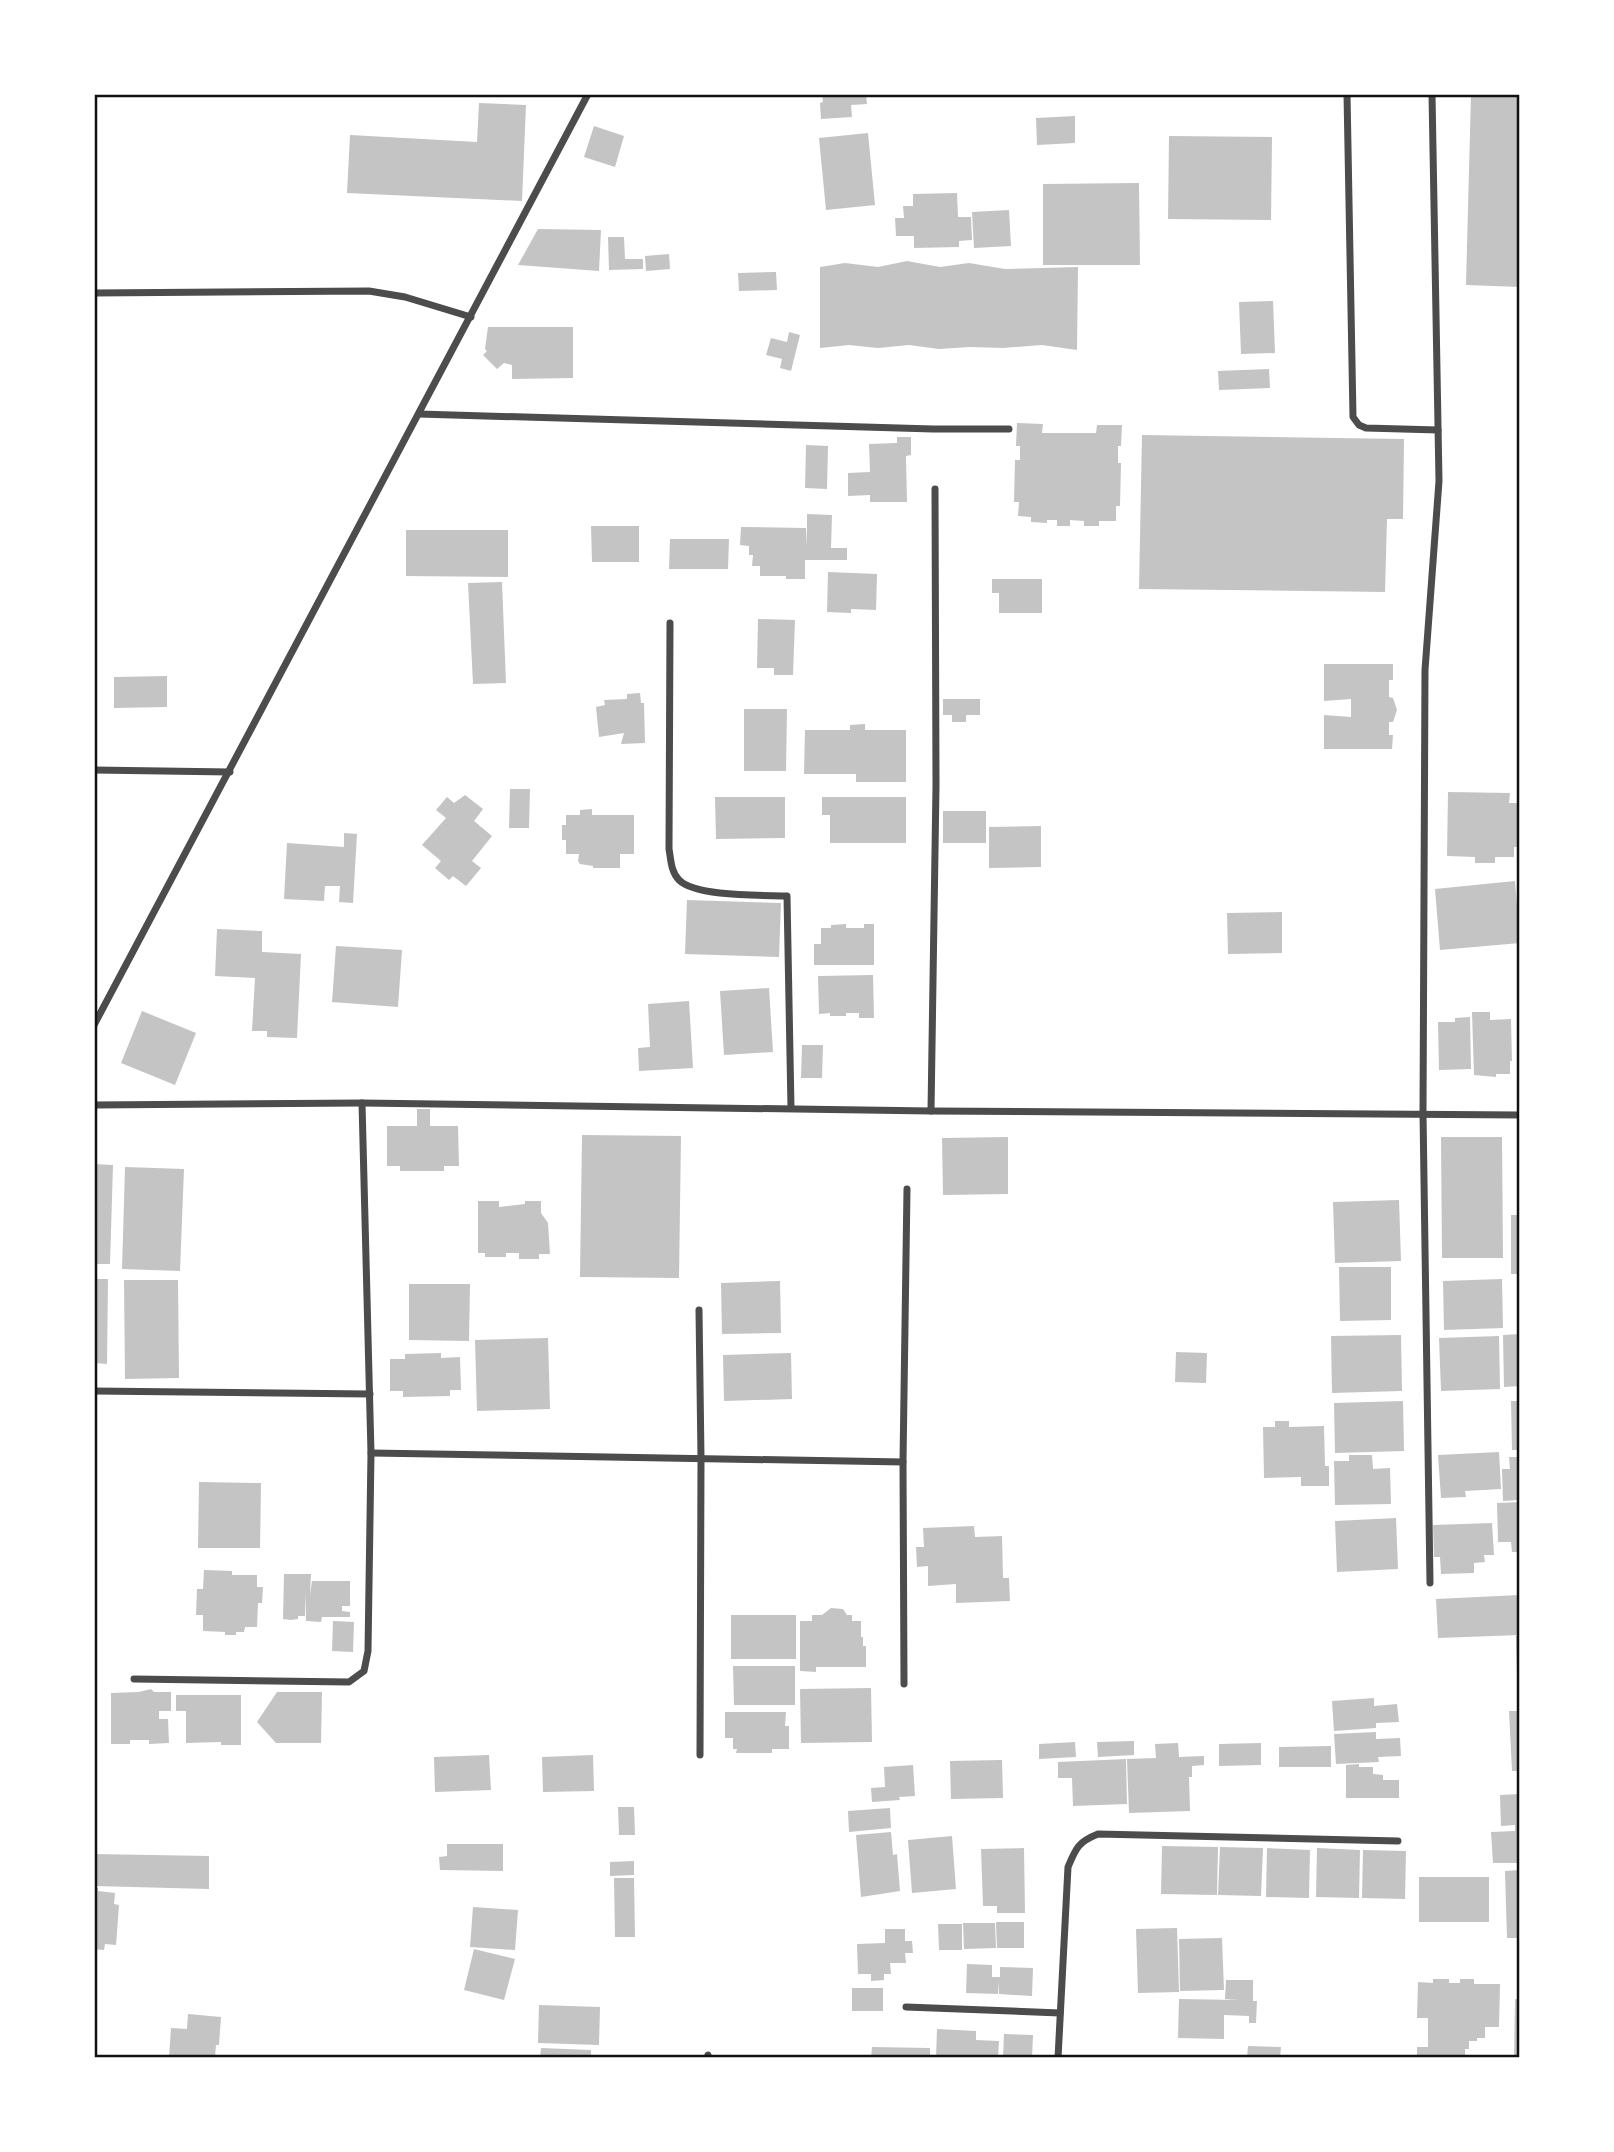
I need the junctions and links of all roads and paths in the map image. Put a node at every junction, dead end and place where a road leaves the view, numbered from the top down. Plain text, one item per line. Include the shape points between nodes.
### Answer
1 (588, 94) edge
2 (1346, 94) edge
3 (1432, 94) edge
4 (94, 293) edge
5 (471, 317) junction
6 (419, 414) junction
7 (1009, 429) dead end
8 (1438, 430) junction
9 (935, 489) dead end
10 (670, 623) dead end
11 (94, 771) edge
12 (230, 772) junction
13 (94, 1026) edge
14 (362, 1103) junction
15 (94, 1105) edge
16 (791, 1108) junction
17 (931, 1111) junction
18 (1423, 1113) junction
19 (1520, 1115) edge
20 (907, 1189) dead end
21 (699, 1310) dead end
22 (94, 1391) edge
23 (370, 1394) junction
24 (371, 1453) junction
25 (701, 1458) junction
26 (902, 1462) junction
27 (1430, 1583) dead end
28 (134, 1679) dead end
29 (904, 1684) dead end
30 (700, 1755) dead end
31 (1398, 1840) dead end
32 (906, 2007) dead end
33 (1059, 2013) junction
34 (1058, 2057) edge

1 - 5 street
2 - 8 street via 1353,416 1366,428
3 - 8 street
4 - 5 street via 369,291
5 - 6 street
6 - 7 street
6 - 12 street
8 - 18 street via 1439,481 1425,670
9 - 17 street
10 - 16 street via 672,869 688,888 705,892 787,896
11 - 12 street
12 - 13 street
14 - 15 street
14 - 16 street
14 - 23 street
16 - 17 street
17 - 18 street
18 - 19 street
18 - 27 street
20 - 26 street
21 - 25 street
22 - 23 street
23 - 24 street
24 - 25 street
24 - 28 street via 364,1671 349,1682
25 - 26 street
25 - 30 street
26 - 29 street
31 - 33 street via 1098,1834 1083,1840 1068,1867
32 - 33 street
33 - 34 street

